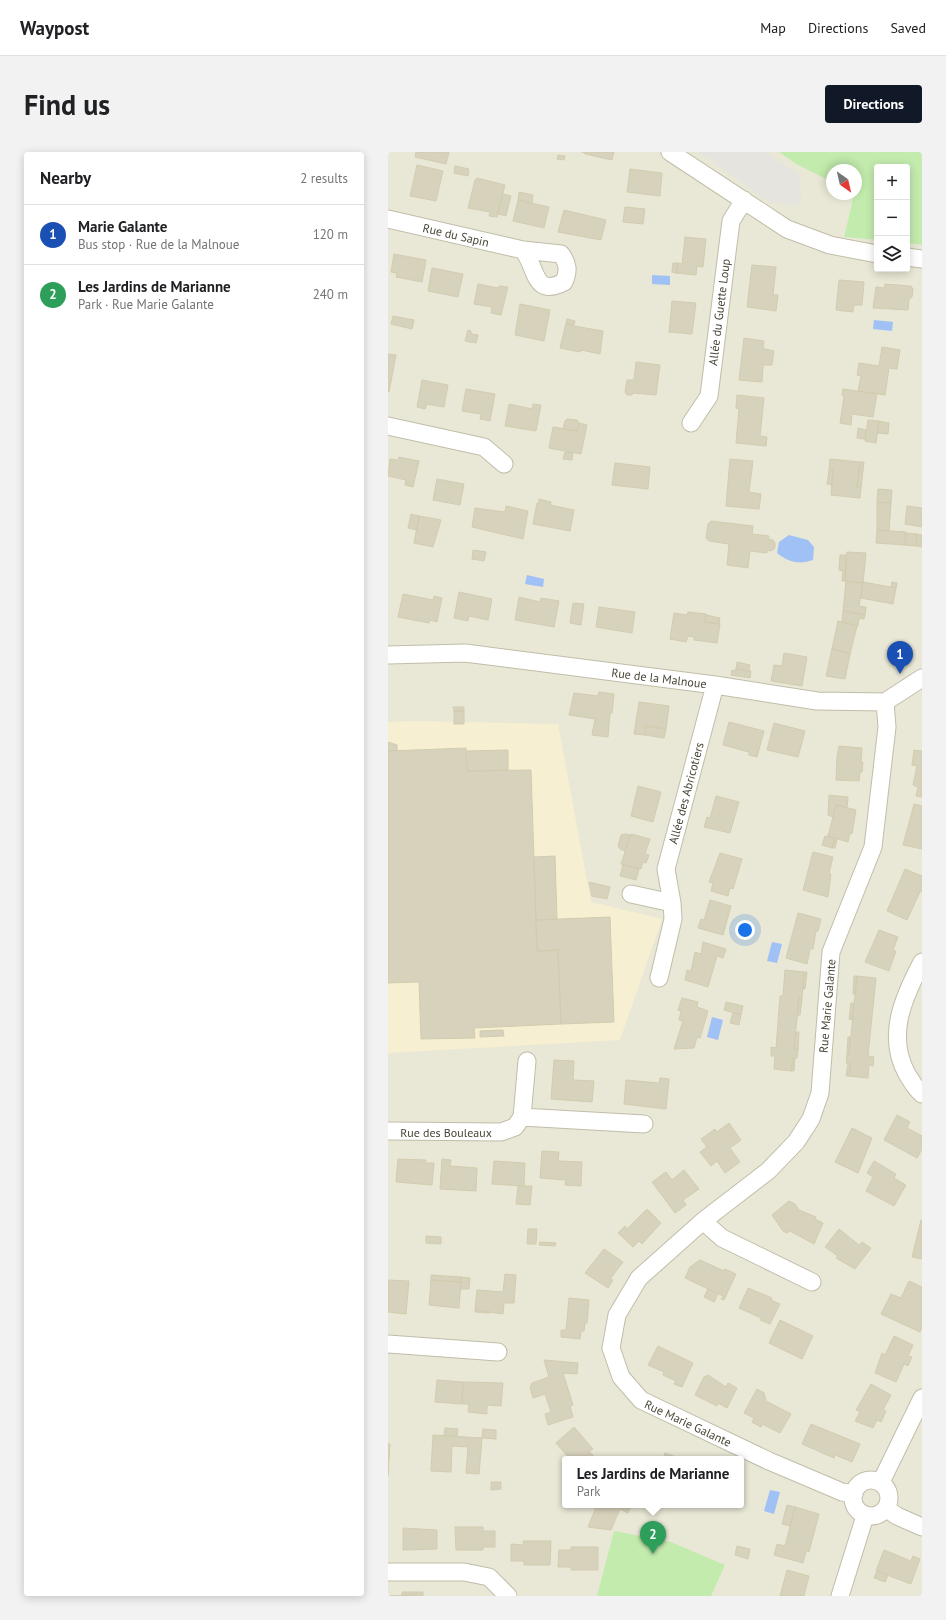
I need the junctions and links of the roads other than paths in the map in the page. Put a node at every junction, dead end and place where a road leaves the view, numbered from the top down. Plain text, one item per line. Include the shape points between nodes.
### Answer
1 (670, 152) edge
2 (744, 200) junction
3 (388, 219) edge
4 (524, 250) dead end
5 (874, 253) edge
6 (910, 257) edge
7 (922, 259) edge
8 (691, 423) dead end
9 (388, 426) edge
10 (504, 464) dead end
11 (388, 655) edge
12 (922, 678) edge
13 (715, 685) junction
14 (884, 702) junction
15 (631, 894) dead end
16 (672, 903) junction
17 (922, 962) edge
18 (658, 978) dead end
19 (527, 1062) dead end
20 (922, 1094) edge
21 (522, 1117) junction
22 (644, 1124) dead end
23 (388, 1131) edge
24 (703, 1220) junction
25 (812, 1282) dead end
26 (388, 1344) edge
27 (498, 1352) dead end
28 (922, 1398) edge
29 (881, 1482) junction
30 (854, 1494) junction
31 (887, 1509) junction
32 (865, 1516) junction
33 (922, 1527) edge
34 (388, 1572) edge
35 (508, 1596) edge
36 (840, 1596) edge

1 - 2 street
2 - 5 street via 794,232 830,246
2 - 8 street, Allée du Guette Loup via 731,221 709,396
3 - 4 street, Rue du Sapin
6 - 7 street
9 - 10 street via 484,447
11 - 13 street, Rue de la Malnoue via 465,653
12 - 14 street
13 - 14 street, Rue de la Malnoue via 817,701
13 - 16 street, Allée des Abricotiers via 666,869
14 - 24 street, Rue Marie Galante via 887,728 873,847 831,952 820,1093 811,1119 796,1142 768,1171
15 - 16 street
16 - 18 street, Allée des Abricotiers via 673,919
17 - 20 street via 911,983 900,1015 896,1042 901,1062 915,1088
19 - 21 street
21 - 22 street
21 - 23 street, Rue des Bouleaux via 515,1127 501,1132
24 - 25 street via 722,1238
24 - 30 street, Rue Marie Galante via 639,1278 617,1315 611,1348 621,1377 641,1400 769,1461 842,1492
26 - 27 street
28 - 29 street
29 - 30 street via 870,1480 859,1484
29 - 31 street via 890,1497
30 - 32 street via 856,1509
31 - 32 street via 877,1516
31 - 33 street
32 - 36 street
34 - 35 street via 464,1572 489,1577

